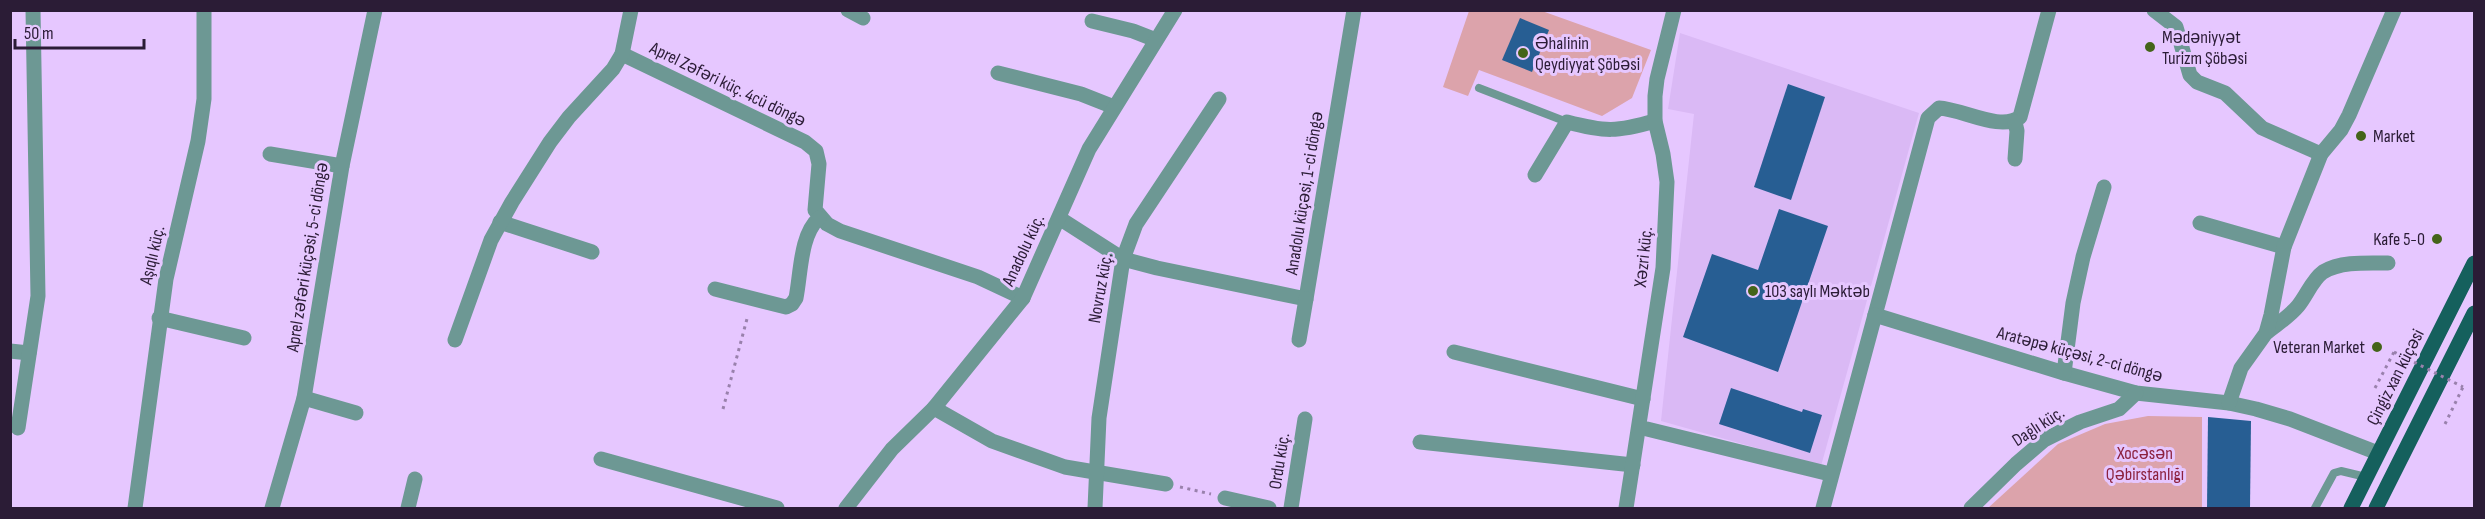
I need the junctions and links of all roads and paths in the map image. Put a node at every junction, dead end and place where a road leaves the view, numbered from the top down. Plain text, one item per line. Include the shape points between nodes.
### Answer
1 (33, 10) edge
2 (204, 10) edge
3 (375, 10) edge
4 (631, 10) edge
5 (848, 10) edge
6 (1175, 10) edge
7 (1354, 10) edge
8 (1674, 10) edge
9 (2049, 10) edge
10 (2154, 10) edge
11 (2394, 10) edge
12 (863, 18) dead end
13 (1092, 21) dead end
14 (1156, 40) junction
15 (622, 54) junction
16 (998, 73) dead end
17 (1479, 88) dead end
18 (1220, 99) dead end
19 (1114, 107) junction
20 (1567, 122) junction
21 (1655, 122) junction
22 (2014, 122) junction
23 (270, 154) dead end
24 (2321, 154) junction
25 (2015, 159) dead end
26 (342, 166) junction
27 (1535, 176) dead end
28 (2104, 187) dead end
29 (819, 218) junction
30 (1059, 218) junction
31 (500, 222) junction
32 (2200, 223) dead end
33 (2284, 247) junction
34 (592, 252) dead end
35 (1123, 259) junction
36 (2388, 263) dead end
37 (2475, 263) edge
38 (715, 289) dead end
39 (753, 298) junction
40 (1023, 298) junction
41 (1306, 298) junction
42 (2475, 313) edge
43 (1875, 315) junction
44 (159, 318) junction
45 (2266, 333) junction
46 (244, 338) dead end
47 (455, 340) dead end
48 (1299, 340) dead end
49 (10, 351) edge
50 (1454, 352) dead end
51 (29, 353) junction
52 (2064, 373) junction
53 (2375, 388) dead end
54 (2136, 393) junction
55 (304, 398) junction
56 (1643, 399) junction
57 (2229, 403) junction
58 (934, 408) junction
59 (723, 409) dead end
60 (356, 412) dead end
61 (1305, 419) dead end
62 (2445, 424) dead end
63 (18, 428) dead end
64 (1647, 429) dead end
65 (1420, 442) dead end
66 (2378, 453) junction
67 (601, 459) dead end
68 (1633, 465) junction
69 (1098, 473) junction
70 (1830, 474) junction
71 (2366, 477) junction
72 (415, 479) dead end
73 (1167, 484) joint
74 (1225, 498) joint
75 (135, 508) edge
76 (272, 508) edge
77 (408, 508) edge
78 (777, 508) edge
79 (846, 508) edge
80 (1095, 508) edge
81 (1269, 508) edge
82 (1291, 508) edge
83 (1626, 508) edge
84 (1823, 508) edge
85 (1971, 508) edge
86 (2314, 508) edge
87 (2350, 508) edge
88 (2376, 508) edge

1 - 51 street via 38,296
2 - 44 street, Aşıqlı küç. via 204,99 198,141
3 - 26 street, Aprel zəfəri küçəsi, 5-ci döngə
4 - 15 street, Aprel Zəfəri küç. 4cü döngə
5 - 12 street
6 - 14 street, Anadolu küç.
7 - 41 street, Anadolu küçəsi, 1-ci döngə
8 - 21 street, Xəzri küç. via 1656,79
9 - 22 street via 2024,109
10 - 24 street via 2176,27 2190,75 2197,82 2225,93 2262,128
11 - 24 street via 2349,115
13 - 14 street
14 - 19 street, Anadolu küç.
15 - 29 street, Aprel Zəfəri küç. 4cü döngə via 805,142 816,151 819,164 814,203
15 - 31 street, Aprel Zəfəri küç. 4cü döngə via 550,142
16 - 19 street via 1081,94
17 - 20 lane
18 - 35 street, Novruz küç. via 1136,224
19 - 30 street, Anadolu küç. via 1081,165
20 - 21 street via 1622,130
20 - 27 street
21 - 56 street, Xəzri küç. via 1665,164 1667,219
22 - 25 street
22 - 43 street via 1995,122 1947,108 1932,112
23 - 26 street
24 - 33 street
26 - 55 street, Aprel zəfəri küçəsi, 5-ci döngə
28 - 52 street via 2073,303
29 - 39 street via 808,235 792,304 786,307
29 - 40 street via 840,231 978,277
30 - 35 street, Anadolu küçəsi, 1-ci döngə
30 - 40 street, Anadolu küç.
31 - 34 street
31 - 47 street, Aprel Zəfəri küç. 4cü döngə via 478,269
32 - 33 street
33 - 45 street
35 - 41 street, Anadolu küçəsi, 1-ci döngə
35 - 69 street, Novruz küç. via 1099,418
36 - 45 street via 2356,263 2323,273 2299,305
37 - 66 main road, Çingiz xan küçəsi
38 - 39 street
39 - 59 path
40 - 58 street, Anadolu küç.
41 - 48 street
42 - 88 main road
43 - 52 street, Aratəpə küçəsi, 2-ci döngə
43 - 70 street
44 - 46 street
44 - 75 street, Aşıqlı küç.
45 - 57 street via 2241,368
49 - 51 street
50 - 56 street
51 - 63 street
52 - 54 street, Aratəpə küçəsi, 2-ci döngə
53 - 62 path, bridge via 2394,352 2463,387
54 - 57 street, Aratəpə küçəsi, 2-ci döngə
54 - 85 street, Dağlı küç. via 2119,409 2080,422 2044,441
55 - 60 street
55 - 76 street, Aprel zəfəri küçəsi, 5-ci döngə
56 - 68 street, Xəzri küç.
57 - 66 street, Aratəpə küçəsi, 2-ci döngə via 2290,419
58 - 69 street via 1001,445 1065,467
58 - 79 street, Anadolu küç. via 892,449
61 - 82 street, Ordu küç.
64 - 70 street
65 - 68 street
66 - 71 main road, Çingiz xan küçəsi
67 - 78 street
68 - 83 street, Xəzri küç.
69 - 73 street
69 - 80 street, Novruz küç.
70 - 84 street
71 - 86 lane via 2334,473
71 - 87 main road, Çingiz xan küçəsi
72 - 77 street
73 - 74 path
74 - 81 street

